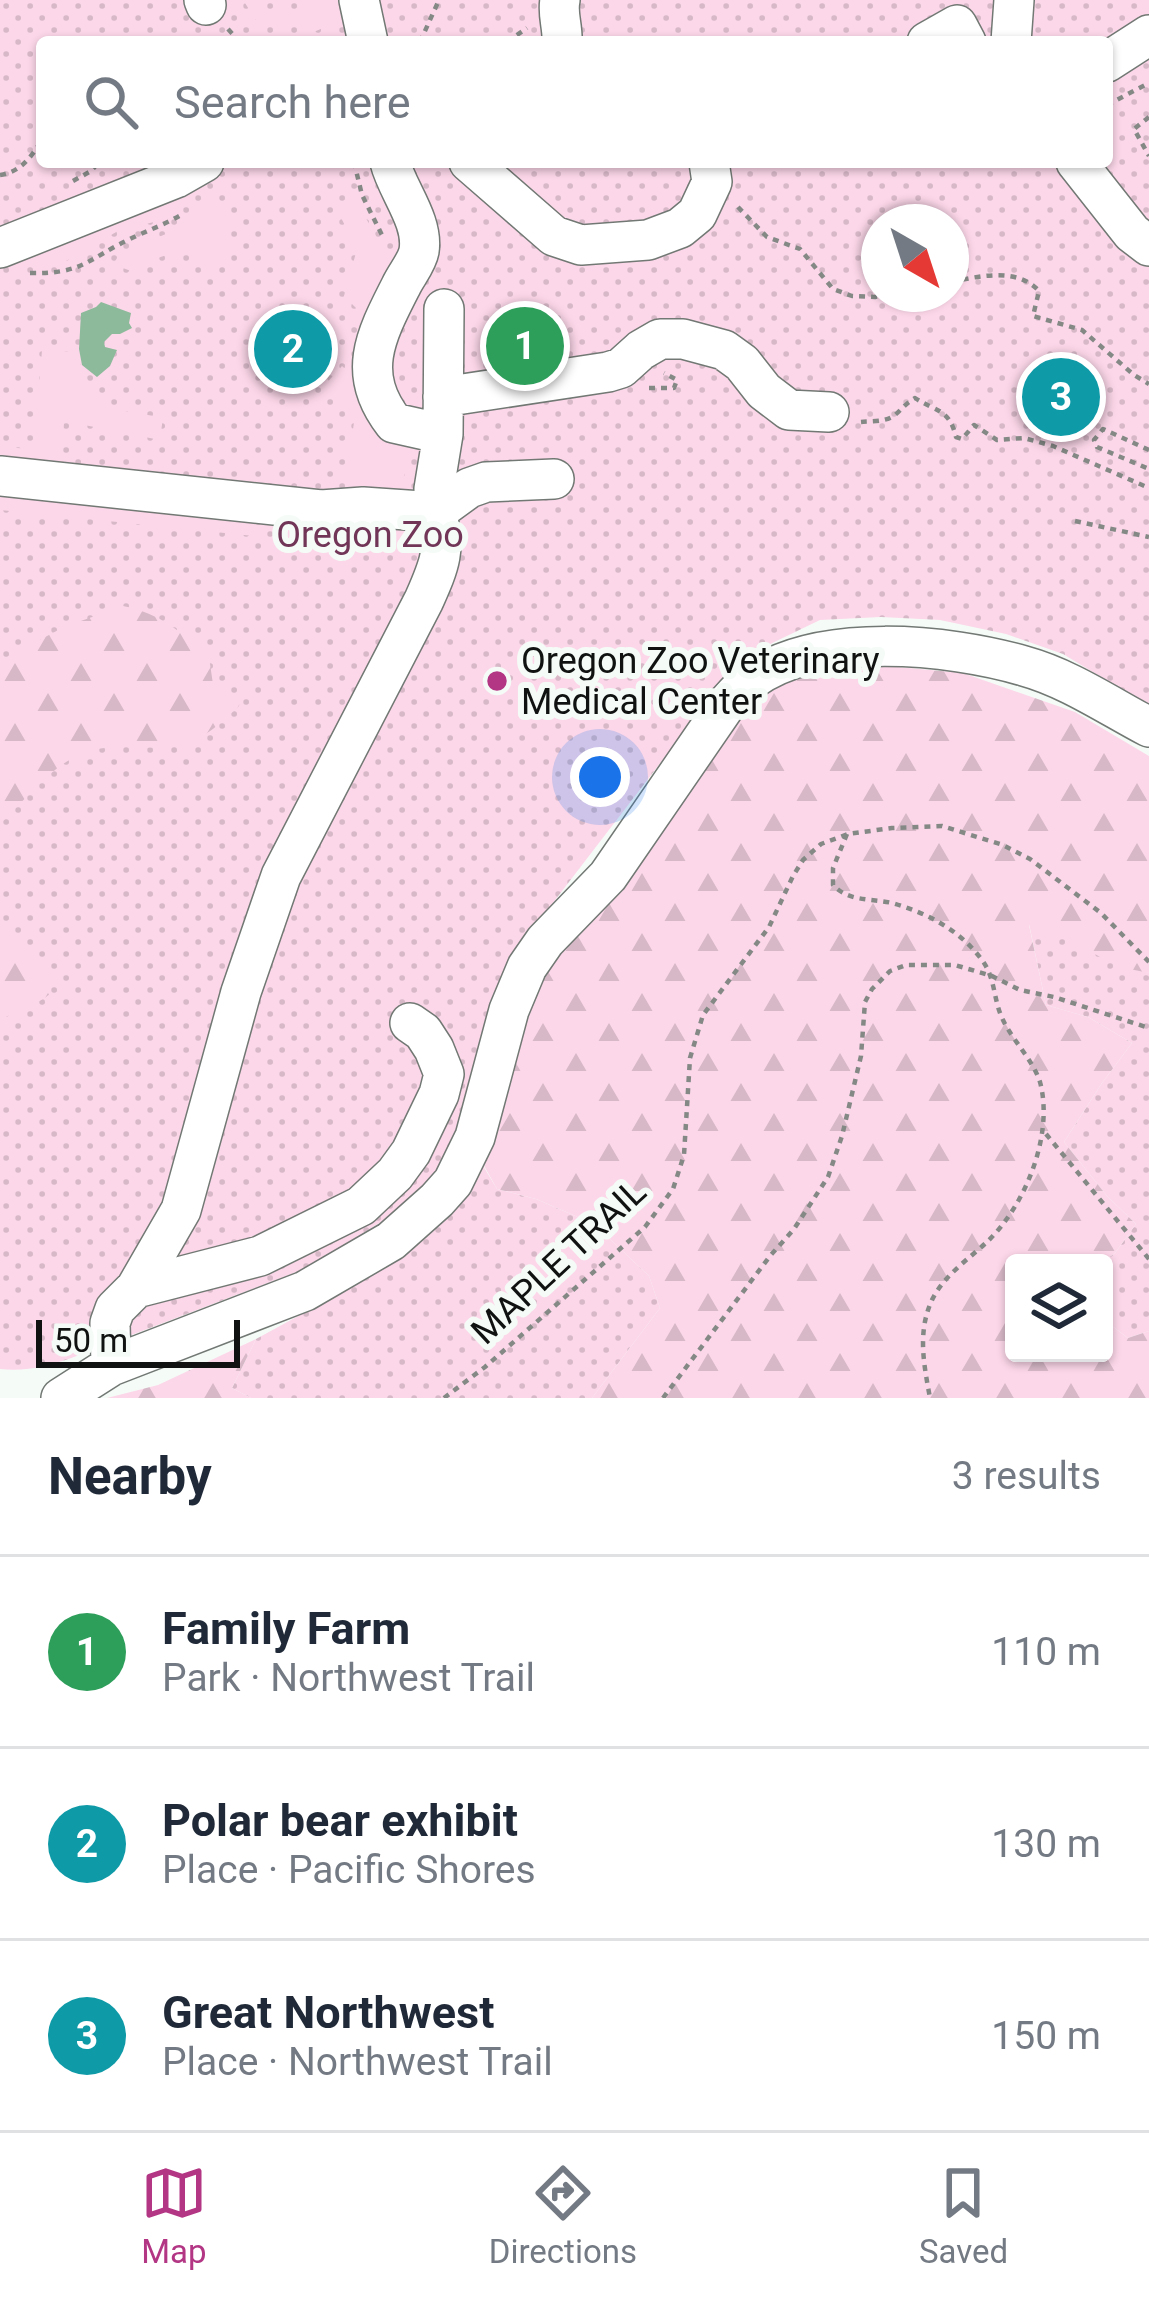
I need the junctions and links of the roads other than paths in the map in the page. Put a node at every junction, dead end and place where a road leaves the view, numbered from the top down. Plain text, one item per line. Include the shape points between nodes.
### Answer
1 (359, 0) edge
2 (1014, 0) edge
3 (1149, 35) edge
4 (366, 36) edge
5 (938, 36) edge
6 (963, 36) edge
7 (1011, 36) edge
8 (1113, 58) edge
9 (194, 168) edge
10 (392, 168) edge
11 (476, 168) edge
12 (711, 168) edge
13 (1081, 168) edge
14 (1109, 168) edge
15 (1147, 244) edge
16 (14, 261) edge
17 (444, 309) dead end
18 (829, 412) road end
19 (442, 428) junction
20 (0, 476) edge
21 (554, 479) dead end
22 (436, 512) junction
23 (1149, 727) edge
24 (410, 1023) dead end
25 (136, 1288) junction
26 (111, 1366) junction
27 (61, 1398) edge

1 - 4 street
2 - 7 street
3 - 8 street
5 - 6 street via 957,26
9 - 16 street
10 - 19 street via 419,254 376,339 372,381 394,423
11 - 12 street via 544,229 581,244 666,235 698,214
13 - 15 street
14 - 15 street
17 - 19 street
18 - 19 street via 789,410 724,350 667,337 621,368
19 - 22 street
20 - 22 street via 321,510
21 - 22 street via 486,482
22 - 25 street via 441,561 281,876 181,1210
23 - 26 street via 1027,666 951,652 833,649 758,676 725,706 608,876 527,967 475,1137 437,1200 391,1241 305,1291
24 - 25 street via 444,1074 395,1174 361,1206 260,1256
25 - 26 street via 110,1323
26 - 27 street

